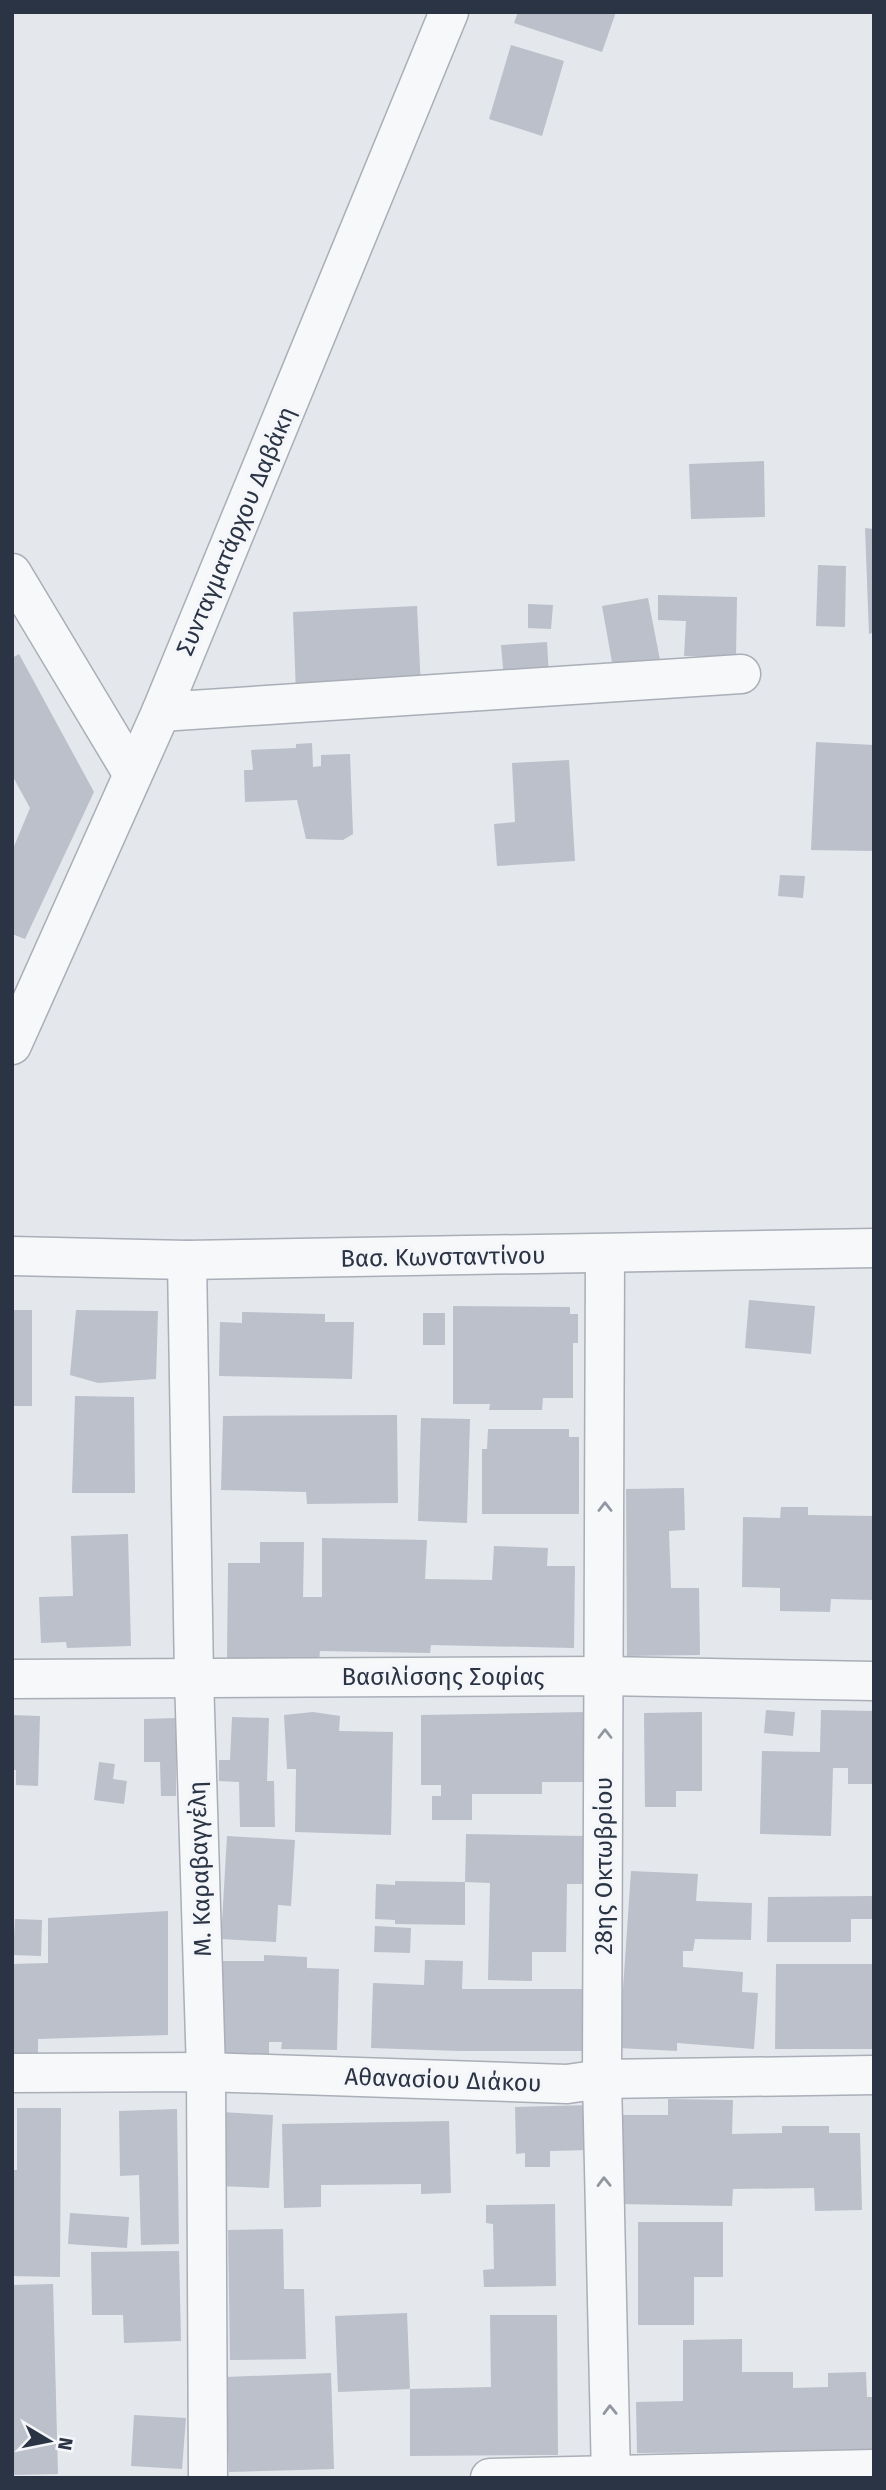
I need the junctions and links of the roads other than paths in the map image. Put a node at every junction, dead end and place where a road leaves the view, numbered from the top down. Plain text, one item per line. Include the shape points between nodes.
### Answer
1 (449, 12) edge
2 (12, 573) edge
3 (741, 674) dead end
4 (161, 712) junction
5 (132, 773) junction
6 (12, 1045) edge
7 (874, 1248) edge
8 (605, 1255) junction
9 (12, 1256) edge
10 (187, 1260) junction
11 (605, 1676) junction
12 (194, 1677) junction
13 (12, 1679) edge
14 (874, 1681) edge
15 (206, 2072) junction
16 (12, 2073) edge
17 (874, 2075) edge
18 (602, 2079) junction
19 (874, 2469) edge
20 (611, 2477) edge
21 (208, 2478) edge
22 (490, 2478) edge

1 - 4 street, Συνταγματάρχου Δαβάκη
2 - 5 street
3 - 4 street
4 - 5 street, Συνταγματάρχου Δαβάκη
5 - 6 street, Συνταγματάρχου Δαβάκη
7 - 8 street, Βασ. Κωνσταντίνου
8 - 10 street, Βασ. Κωνσταντίνου
11 -> 8 street, 28ης Οκτωβρίου
9 - 10 street, Βασ. Κωνσταντίνου
10 - 12 street, Μ. Καραβαγγέλη
11 - 12 street, Βασιλίσσης Σοφίας
11 - 14 street, Βασιλίσσης Σοφίας
18 -> 11 street, 28ης Οκτωβρίου
12 - 13 street, Βασιλίσσης Σοφίας
12 - 15 street, Μ. Καραβαγγέλη
15 - 16 street, Αθανασίου Διάκου
15 - 18 street, Αθανασίου Διάκου via 568,2084
15 - 21 street, Μ. Καραβαγγέλη
17 - 18 street, Αθανασίου Διάκου
20 -> 18 street, 28ης Οκτωβρίου
19 - 20 street
20 - 22 street

